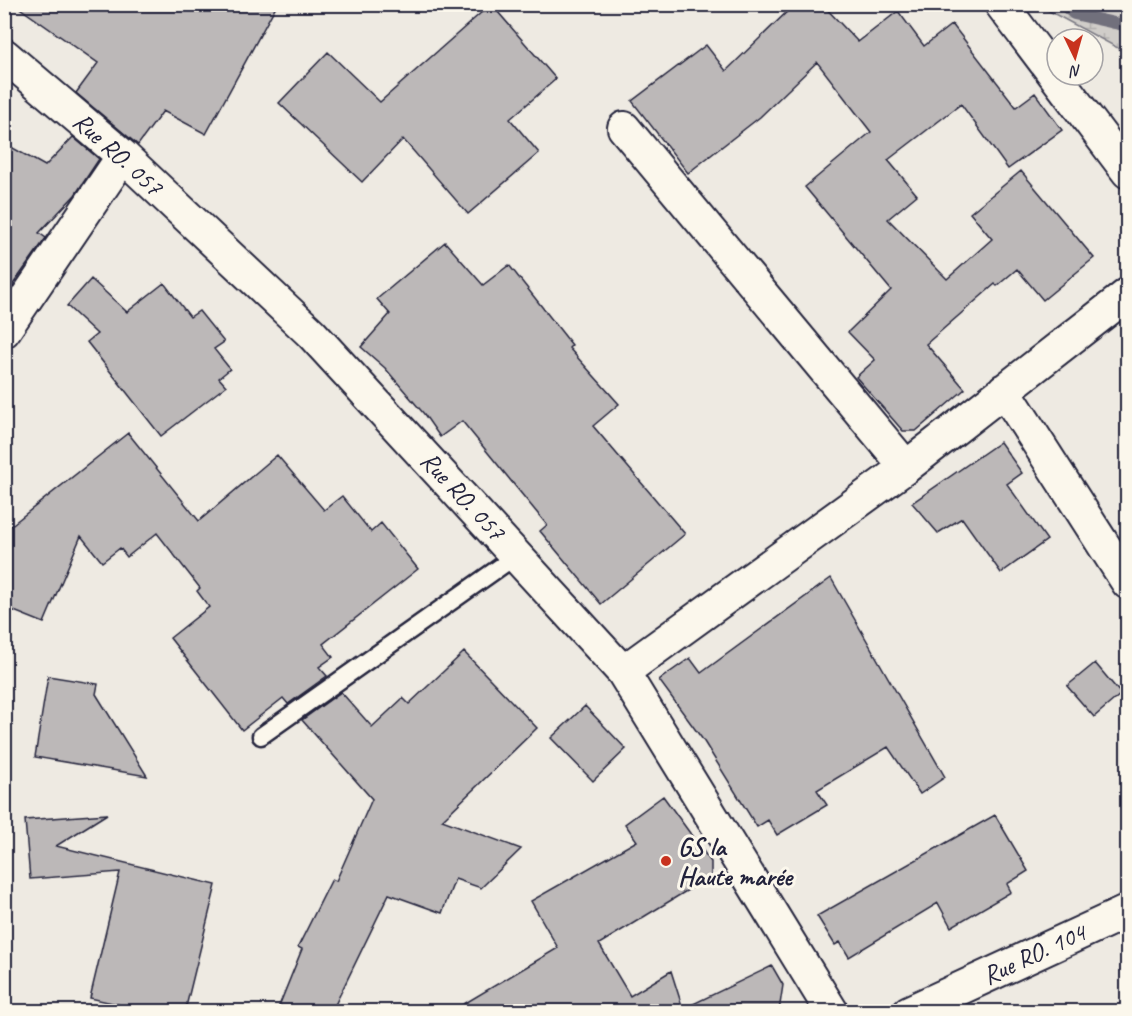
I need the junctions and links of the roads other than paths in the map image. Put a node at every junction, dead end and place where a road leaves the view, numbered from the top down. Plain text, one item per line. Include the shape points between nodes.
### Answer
1 (1001, 4) edge
2 (4, 55) edge
3 (624, 128) dead end
4 (123, 156) junction
5 (1128, 172) edge
6 (1128, 294) edge
7 (4, 331) edge
8 (1004, 390) junction
9 (906, 467) junction
10 (517, 555) junction
11 (1128, 583) edge
12 (623, 672) junction
13 (261, 736) dead end
14 (1128, 911) edge
15 (832, 1011) edge
16 (909, 1011) edge

1 - 5 street
2 - 4 street, Rue RO. 057
3 - 9 street
4 - 7 street
4 - 10 street, Rue RO. 057 via 311,333
6 - 8 street
8 - 9 street
8 - 11 street
9 - 12 street
10 - 12 street, Rue RO. 057
10 - 13 lane
12 - 15 street, Rue RO. 057
14 - 16 street, Rue RO. 104

